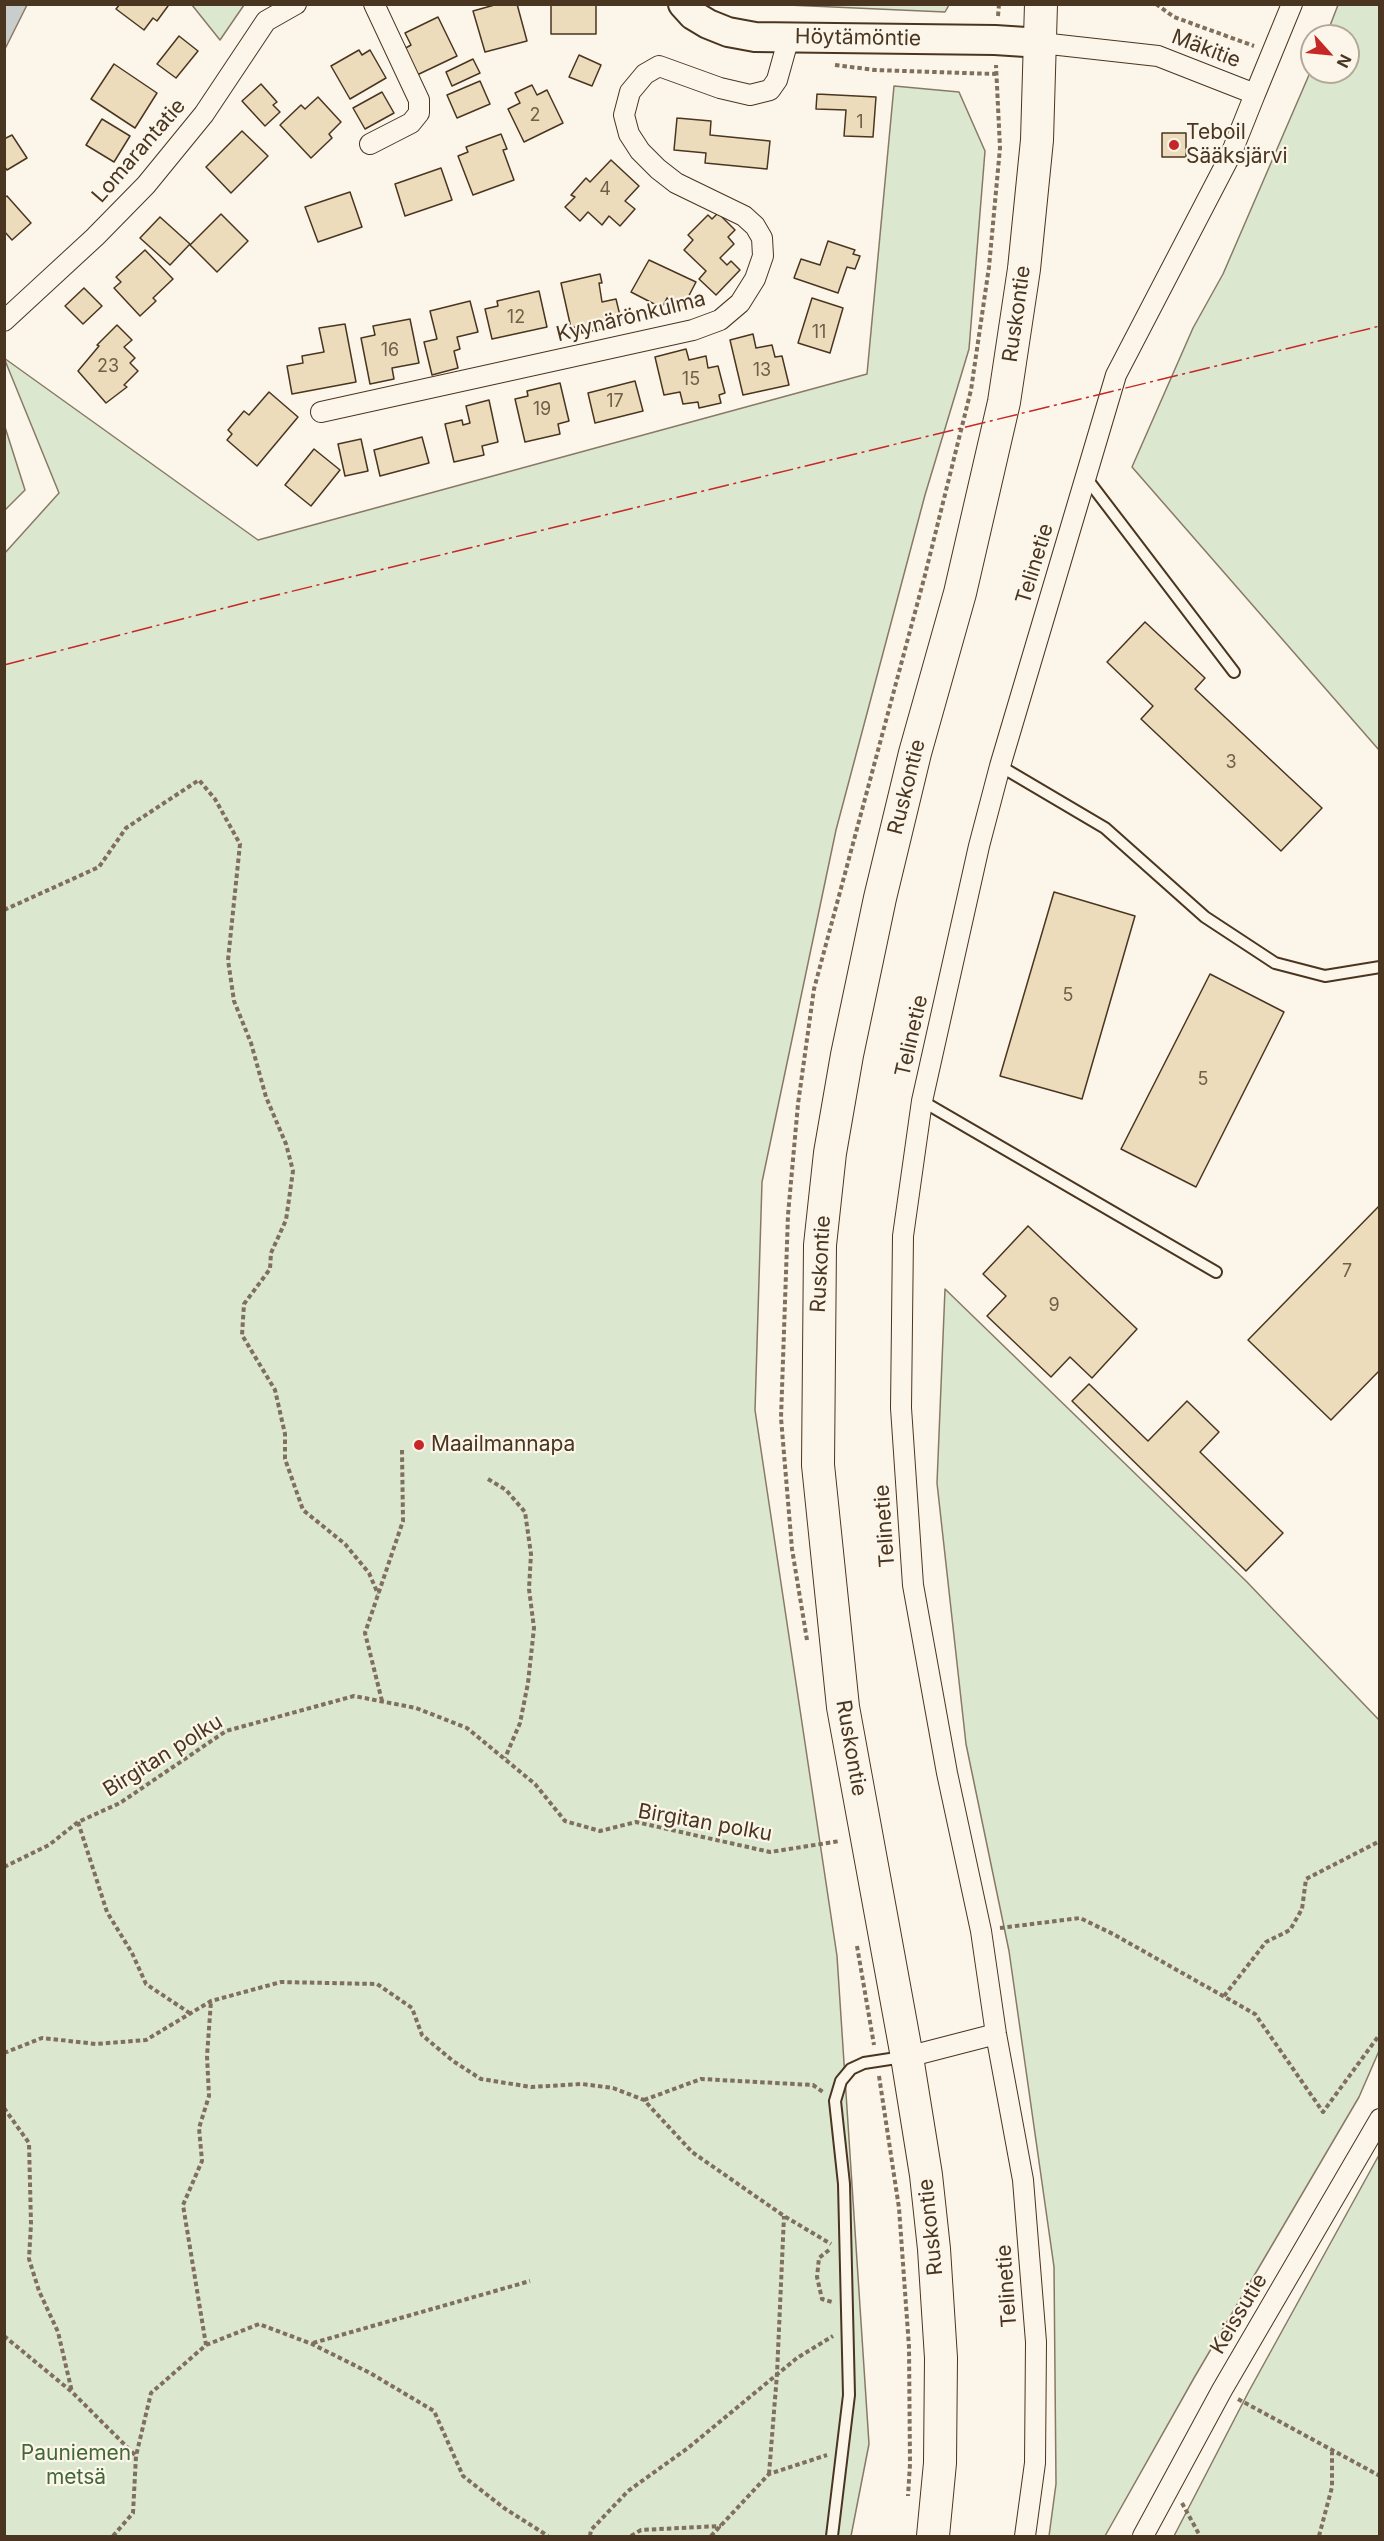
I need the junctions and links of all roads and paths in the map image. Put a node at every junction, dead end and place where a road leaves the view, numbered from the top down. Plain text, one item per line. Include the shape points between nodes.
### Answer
1 (296, 4) edge
2 (374, 4) edge
3 (683, 4) edge
4 (999, 4) edge
5 (1041, 4) edge
6 (1156, 4) edge
7 (1292, 4) edge
8 (789, 37) junction
9 (995, 40) junction
10 (1041, 43) junction
11 (1273, 53) junction
12 (1255, 94) junction
13 (370, 144) dead end
14 (4, 321) edge
15 (321, 412) dead end
16 (1087, 479) junction
17 (1234, 672) dead end
18 (1000, 766) junction
19 (4, 910) edge
20 (1380, 967) edge
21 (922, 1101) junction
22 (1216, 1272) dead end
23 (402, 1450) dead end
24 (488, 1479) dead end
25 (378, 1594) junction
26 (809, 1649) dead end
27 (382, 1701) junction
28 (505, 1758) junction
29 (78, 1822) junction
30 (838, 1829) dead end
31 (840, 1840) junction
32 (1380, 1841) edge
33 (842, 1852) dead end
34 (4, 1867) edge
35 (981, 1931) junction
36 (857, 1945) dead end
37 (1224, 1996) junction
38 (211, 2001) junction
39 (190, 2014) junction
40 (996, 2034) junction
41 (1380, 2034) edge
42 (4, 2054) edge
43 (891, 2059) junction
44 (644, 2100) junction
45 (835, 2101) junction
46 (4, 2108) edge
47 (1380, 2119) edge
48 (784, 2216) junction
49 (530, 2281) dead end
50 (848, 2306) junction
51 (849, 2326) junction
52 (4, 2336) edge
53 (312, 2344) junction
54 (206, 2345) junction
55 (777, 2374) junction
56 (1222, 2390) junction
57 (72, 2392) junction
58 (842, 2450) junction
59 (1332, 2451) junction
60 (136, 2456) junction
61 (769, 2474) junction
62 (1380, 2476) edge
63 (1171, 2481) junction
64 (907, 2506) dead end
65 (721, 2526) junction
66 (113, 2536) edge
67 (548, 2536) edge
68 (590, 2536) edge
69 (631, 2536) edge
70 (711, 2536) edge
71 (832, 2536) edge
72 (933, 2536) edge
73 (1025, 2536) edge
74 (1143, 2536) edge
75 (1200, 2536) edge
76 (1319, 2536) edge

1 - 14 street, Lomarantatie via 266,21 204,114 146,185
2 - 13 street via 419,100 419,114 411,123
3 - 8 street, Höytämöntie via 693,15 728,32
4 - 9 path
5 - 10 main road, Ruskontie
6 - 11 path via 1174,17
7 - 11 street, Mäkitie
8 - 9 street, Höytämöntie
8 - 15 street, Kyynärönkulma via 777,80 770,90 750,95 660,66 645,74 630,92 624,116 629,134 658,169 676,183 744,216 762,238 764,256 755,279 740,303 720,320 693,330
9 - 10 street, Höytämöntie
9 - 26 path via 1000,148 989,267 971,390 814,989 798,1104 788,1215 781,1418 792,1549
10 - 12 street, Mäkitie via 1158,56
10 - 43 main road, Ruskontie via 1037,140 1024,269 1004,402 960,593 880,898 845,1066 820,1245 818,1465 843,1707
11 - 12 street, Mäkitie
12 - 16 street, Telinetie via 1231,154 1116,375
16 - 17 lane
16 - 18 street, Telinetie
18 - 20 lane via 1105,828 1205,917 1275,963 1326,975
18 - 21 street, Telinetie
19 - 25 path via 99,867 126,828 199,780 215,799 240,844 228,960 234,1001 293,1171 286,1220 271,1253 270,1269 244,1304 242,1335 275,1390 285,1434 285,1460 303,1510 345,1544 369,1573
21 - 22 lane
21 - 35 street, Telinetie via 903,1236 901,1408 914,1585 947,1773
23 - 25 path via 403,1521
24 - 28 path via 506,1490 525,1512 531,1554 529,1589 534,1628 528,1683 520,1723
25 - 27 path via 365,1633
27 - 28 path, Birgitan polku via 416,1708 467,1728
27 - 29 path, Birgitan polku via 354,1696 226,1731 120,1803
28 - 31 path, Birgitan polku via 535,1784 565,1821 600,1831 636,1822 770,1852
29 - 34 path, Birgitan polku via 49,1845
29 - 39 path via 107,1912 146,1984
30 - 31 path
31 - 33 path
32 - 37 path via 1306,1879 1302,1909 1290,1930 1266,1942
35 - 37 path via 1080,1918
35 - 40 street, Telinetie
36 - 43 path
37 - 41 path via 1255,2014 1323,2112
38 - 39 path
38 - 44 path via 281,1982 377,1984 412,2008 422,2035 481,2079 531,2087 582,2084 613,2088
38 - 54 path via 209,2096 199,2128 202,2161 183,2205
39 - 42 path via 146,2040 96,2044 42,2038
40 - 43 street
40 - 73 street, Telinetie via 1023,2180 1036,2342 1035,2463
43 - 45 lane via 851,2069 841,2081
43 - 64 path via 909,2347
43 - 72 main road, Ruskontie via 926,2175 934,2249 941,2358 940,2463
44 - 45 path via 701,2079 813,2085
44 - 48 path via 692,2152
45 - 50 lane via 844,2184
46 - 57 path via 29,2144 29,2259 58,2332
47 - 56 street, Keissutie
48 - 50 path via 834,2246 819,2258 817,2277 822,2299
48 - 55 path
49 - 53 path
50 - 51 lane
51 - 55 path
51 - 58 lane via 849,2395
52 - 57 path
53 - 54 path via 259,2324
53 - 67 path via 434,2410 463,2476
54 - 60 path via 151,2393
55 - 61 path
55 - 68 path via 688,2448 628,2491 591,2530
56 - 59 path
56 - 63 street, Keissutie
57 - 60 path
58 - 61 path
58 - 71 lane
59 - 62 path
59 - 76 path via 1332,2487
60 - 66 path via 133,2513
61 - 65 path
63 - 74 street, Keissutie
63 - 75 path
65 - 69 path via 641,2530
65 - 70 path

